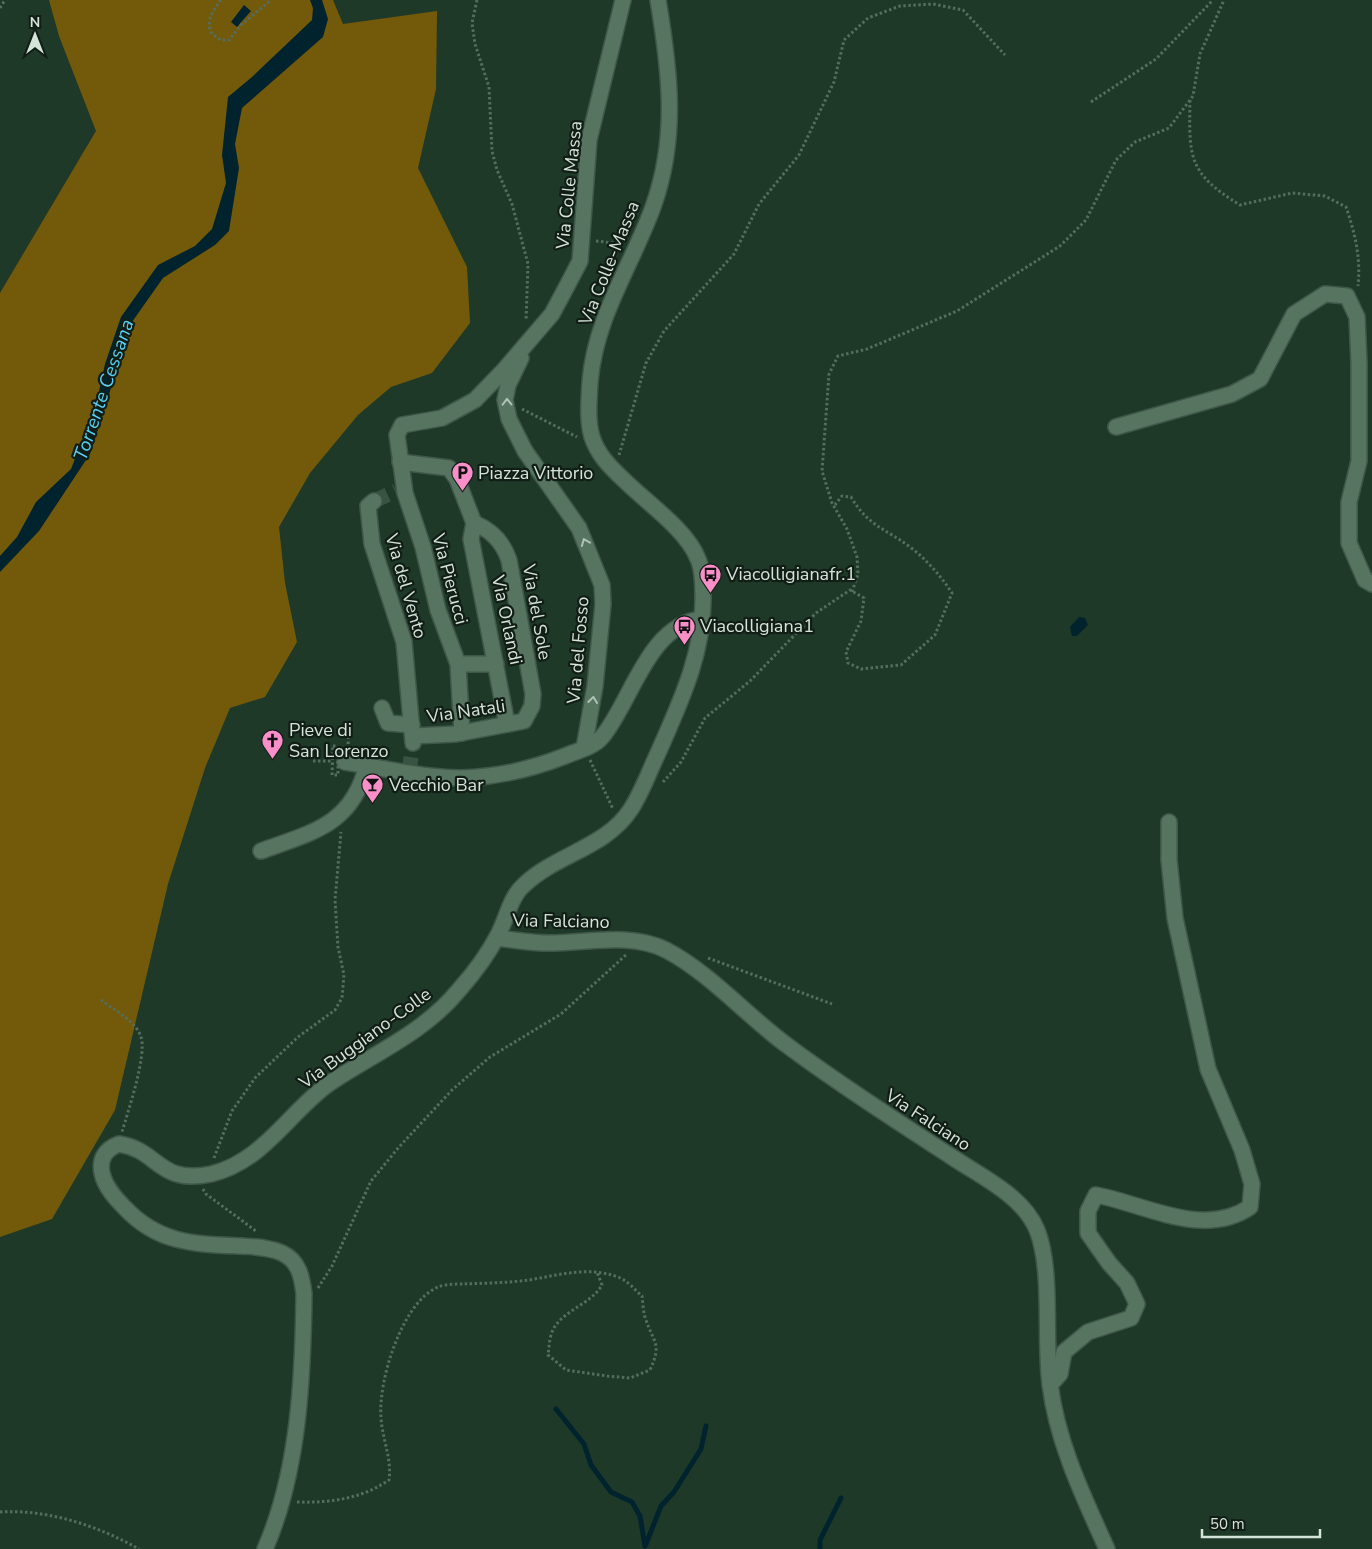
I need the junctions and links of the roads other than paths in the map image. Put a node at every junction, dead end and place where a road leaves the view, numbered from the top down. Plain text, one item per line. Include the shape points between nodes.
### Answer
1 (623, 0) edge
2 (658, 0) edge
3 (527, 344) junction
4 (1116, 427) dead end
5 (397, 434) joint
6 (400, 462) junction
7 (374, 501) dead end
8 (474, 523) junction
9 (1372, 584) edge
10 (702, 619) junction
11 (458, 664) junction
12 (496, 664) junction
13 (382, 708) dead end
14 (524, 721) joint
15 (507, 724) junction
16 (462, 733) junction
17 (413, 735) junction
18 (584, 748) junction
19 (342, 762) road end
20 (367, 765) junction
21 (1169, 822) dead end
22 (261, 851) dead end
23 (497, 938) junction
24 (1050, 1385) junction
25 (266, 1549) edge
26 (1107, 1549) edge

1 - 3 street, Via Colle Massa via 589,140 580,261 552,314
2 - 10 street, Via Colle-Massa via 670,87 668,154 653,205 606,310 593,356 589,408 592,435 605,462 693,548 702,575
3 - 5 street, Via Colle Massa via 475,400 442,418 402,425
18 -> 3 street, Via del Fosso via 595,686 602,585 579,528 525,451 508,419 508,384
4 - 9 street via 1232,394 1253,383 1260,379 1294,314 1325,294 1347,296 1357,316 1359,363 1359,461 1349,502 1349,544 1365,580
5 - 6 street, Via Pierucci
6 - 8 street via 449,468 457,479
6 - 11 street, Via Pierucci via 400,490 423,547 438,610
7 - 17 street, Via del Vento via 368,506 372,544 404,642
8 - 12 street, Via Orlandi via 471,539
8 - 14 street, Via del Sole via 498,538 512,573 533,694 532,706
10 - 18 street via 690,620 664,639 643,664 602,737
10 - 23 street, Via Buggiano-Colle via 690,676 640,794 620,824 608,834 522,886
11 - 12 street
11 - 16 street, Via Pierucci
12 - 15 street, Via Orlandi
13 - 17 street, Via Natali via 388,723
14 - 15 street, Via Natali
15 - 16 street, Via Natali
16 - 17 street, Via Natali
18 - 20 street via 558,759 488,776 447,777
19 - 20 street
20 - 22 street via 350,806 321,829
21 - 24 street via 1175,918 1208,1069 1242,1150 1252,1184 1250,1207 1236,1217 1212,1221 1165,1215 1096,1195 1088,1211 1088,1233 1108,1263 1127,1283 1137,1304 1131,1318 1088,1332 1064,1352 1060,1374
23 - 24 street, Via Falciano via 554,943 600,940 640,943 664,949 694,968 786,1045 877,1110 1021,1205 1036,1229 1042,1248
23 - 25 street, Via Buggiano-Colle via 460,990 423,1025 324,1088 242,1162 194,1176 162,1169 130,1146 119,1144 110,1147 103,1157 101,1164 105,1182 115,1197 145,1226 182,1242 266,1248 280,1252 296,1263 304,1294 302,1382 296,1436
24 - 26 street, Via Falciano via 1063,1445

